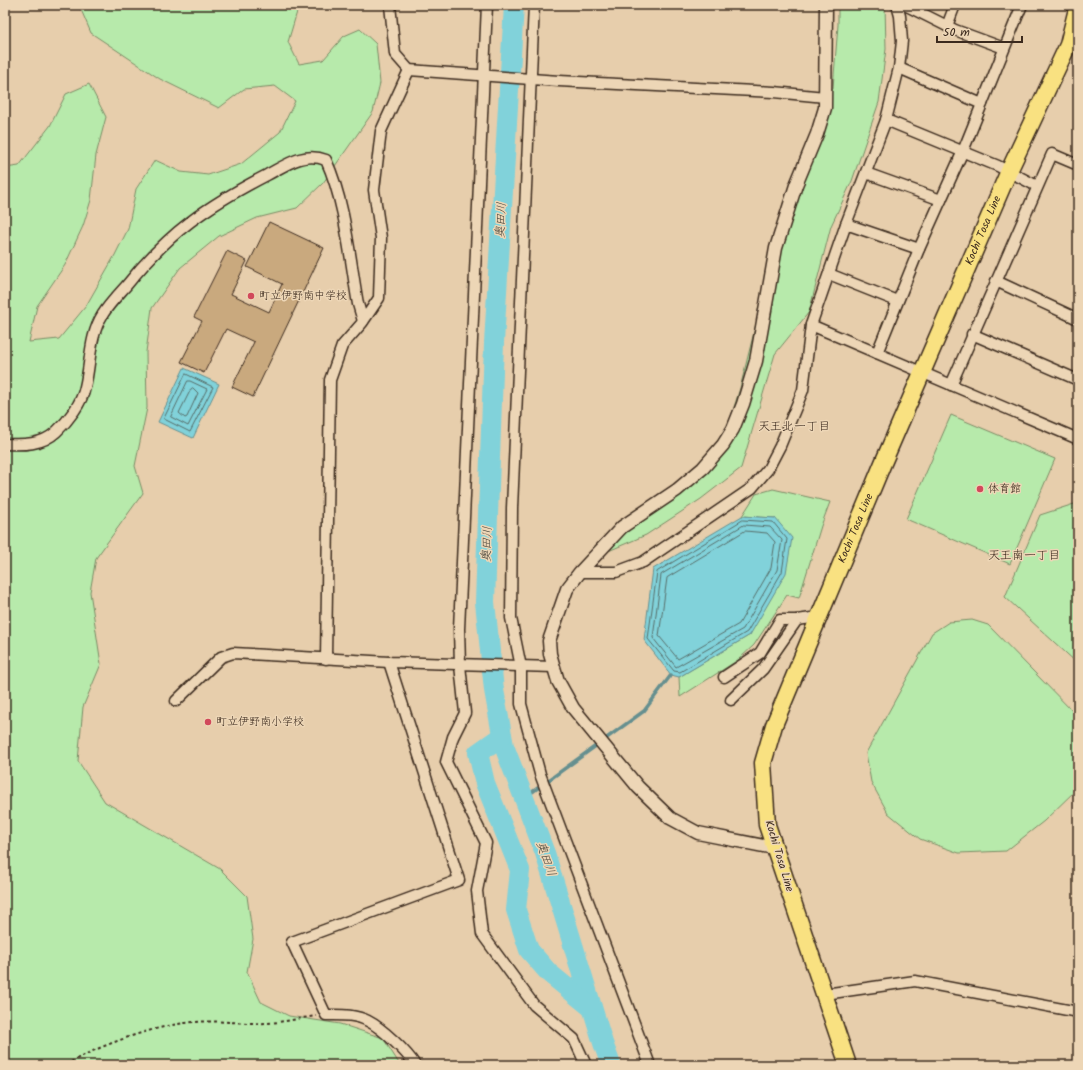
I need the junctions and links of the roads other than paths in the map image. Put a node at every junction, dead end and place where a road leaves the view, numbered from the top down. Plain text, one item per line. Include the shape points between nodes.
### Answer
1 (390, 5) edge
2 (487, 5) edge
3 (534, 5) edge
4 (826, 5) edge
5 (897, 5) edge
6 (955, 5) edge
7 (1022, 5) edge
8 (1078, 5) edge
9 (909, 6) edge
10 (947, 26) junction
11 (1004, 48) junction
12 (899, 68) junction
13 (409, 70) junction
14 (484, 75) junction
15 (531, 79) junction
16 (825, 97) junction
17 (982, 104) junction
18 (886, 120) junction
19 (963, 151) junction
20 (1078, 165) edge
21 (1009, 171) junction
22 (866, 173) junction
23 (1037, 186) junction
24 (940, 200) junction
25 (846, 224) junction
26 (919, 249) junction
27 (829, 274) junction
28 (996, 281) junction
29 (897, 301) junction
30 (1078, 319) edge
31 (363, 321) junction
32 (811, 325) junction
33 (972, 334) junction
34 (877, 353) junction
35 (923, 374) junction
36 (1078, 380) edge
37 (951, 385) junction
38 (1078, 439) edge
39 (5, 444) edge
40 (580, 572) junction
41 (819, 617) junction
42 (797, 620) junction
43 (326, 659) junction
44 (389, 662) junction
45 (460, 664) junction
46 (521, 667) junction
47 (554, 667) junction
48 (724, 676) dead end
49 (731, 700) dead end
50 (176, 701) dead end
51 (774, 848) junction
52 (825, 994) junction
53 (1078, 1012) edge
54 (844, 1064) edge
55 (414, 1065) edge
56 (586, 1065) edge
57 (650, 1065) edge

1 - 13 street via 395,54
2 - 14 street
3 - 15 street
4 - 16 street
5 - 12 street via 902,41
6 - 10 street
7 - 11 street
8 - 21 main road, Kochi Tosa Line via 1068,45
9 - 10 street
10 - 11 street
11 - 17 street
12 - 17 street
12 - 18 street
13 - 14 street
13 - 31 street via 380,131 374,190 381,238 379,298
14 - 15 street
14 - 45 street via 469,380 459,629
15 - 16 street
15 - 46 street via 512,508 511,618
16 - 40 street via 825,108 817,134 796,185 776,248 756,361 734,429 703,468 677,490 622,528
17 - 19 street
18 - 19 street
18 - 22 street
19 - 21 street
19 - 24 street
20 - 23 street via 1052,154
21 - 23 street
21 - 35 main road, Kochi Tosa Line
22 - 24 street
22 - 25 street
23 - 28 street
24 - 26 street
25 - 26 street
25 - 27 street
26 - 29 street
27 - 29 street
27 - 32 street
28 - 30 street
28 - 33 street
29 - 34 street
31 - 39 street via 331,170 326,160 316,156 299,159 232,193 193,218 167,239 103,314 93,337 85,388 78,406 56,432 44,440 25,445
31 - 43 street via 342,346 330,380
32 - 34 street
32 - 40 street via 803,390 780,446 768,469 752,488 643,562 616,572
33 - 36 street
33 - 37 street
34 - 35 street
35 - 37 street
35 - 41 main road, Kochi Tosa Line
37 - 38 street
40 - 47 street via 567,589 549,641
41 - 42 street
41 - 51 main road, Kochi Tosa Line via 774,725 763,763 766,819
42 - 48 street via 780,620 760,653
42 - 49 street via 763,669
43 - 44 street
43 - 50 street via 233,653 221,657
44 - 45 street
44 - 55 street via 459,880 292,942 326,1015 347,1015 368,1021 403,1049
45 - 46 street
45 - 56 street via 465,713 453,737 446,762 486,843 477,891 482,934 534,1005 574,1039
46 - 47 street
46 - 57 street via 521,704 540,774
47 - 51 street via 573,708 638,787 670,818 698,834
51 - 52 main road, Kochi Tosa Line
52 - 53 street via 916,981
52 - 54 main road, Kochi Tosa Line

